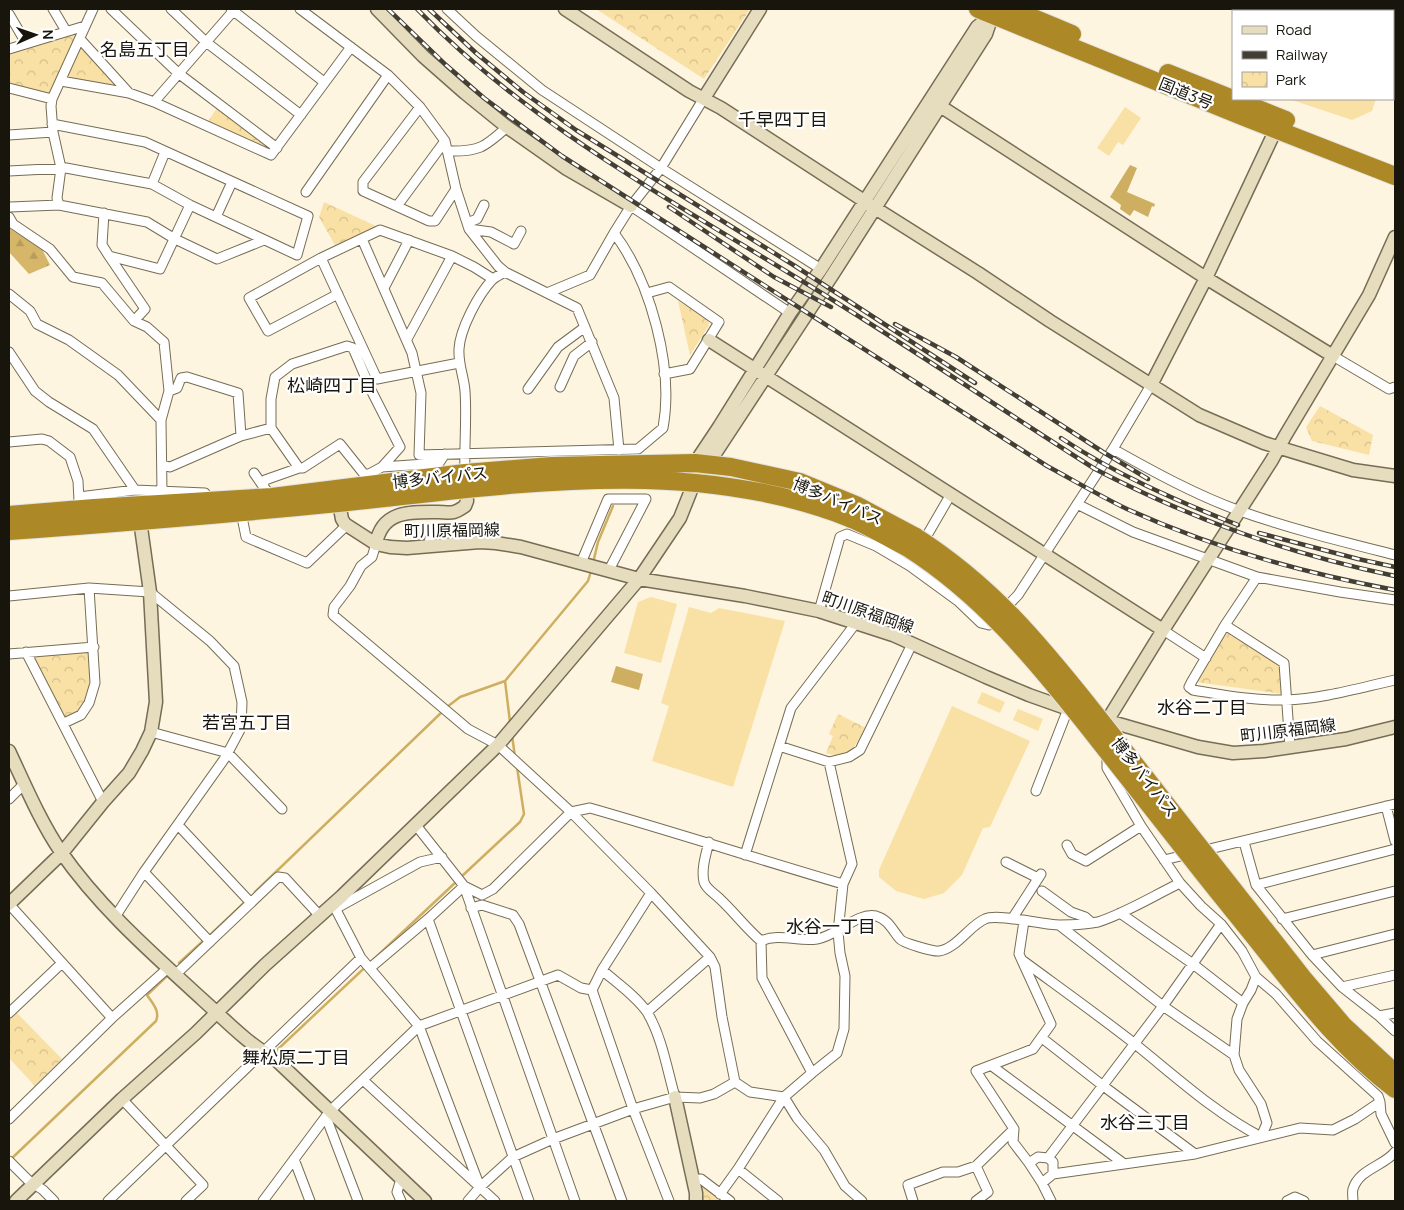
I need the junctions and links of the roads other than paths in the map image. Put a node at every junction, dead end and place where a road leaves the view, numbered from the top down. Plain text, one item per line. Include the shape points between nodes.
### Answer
1 (53, 9) edge
2 (93, 9) edge
3 (110, 9) edge
4 (171, 9) edge
5 (300, 9) edge
6 (377, 9) edge
7 (447, 9) edge
8 (565, 9) edge
9 (760, 9) edge
10 (1012, 9) edge
11 (233, 10) edge
12 (989, 11) edge
13 (9, 14) edge
14 (85, 26) junction
15 (66, 31) junction
16 (80, 39) junction
17 (206, 42) junction
18 (26, 43) junction
19 (351, 47) junction
20 (9, 49) edge
21 (178, 73) junction
22 (388, 75) junction
23 (61, 81) junction
24 (324, 82) junction
25 (9, 88) edge
26 (129, 93) junction
27 (704, 98) junction
28 (52, 99) junction
29 (1232, 100) edge
30 (154, 102) junction
31 (1242, 104) edge
32 (940, 106) junction
33 (420, 107) junction
34 (301, 115) junction
35 (507, 126) junction
36 (53, 128) junction
37 (1276, 129) junction
38 (9, 135) edge
39 (445, 141) junction
40 (277, 148) junction
41 (447, 151) junction
42 (164, 152) junction
43 (1395, 164) edge
44 (61, 168) junction
45 (661, 168) junction
46 (9, 171) edge
47 (1395, 176) edge
48 (232, 182) junction
49 (152, 184) junction
50 (456, 190) junction
51 (306, 192) dead end
52 (59, 205) junction
53 (190, 205) junction
54 (484, 205) dead end
55 (869, 205) junction
56 (396, 206) junction
57 (631, 206) junction
58 (9, 210) edge
59 (104, 213) junction
60 (216, 217) junction
61 (468, 226) junction
62 (521, 231) dead end
63 (614, 233) junction
64 (175, 239) junction
65 (362, 239) junction
66 (264, 240) junction
67 (409, 240) junction
68 (1394, 244) edge
69 (297, 255) junction
70 (109, 256) junction
71 (452, 256) junction
72 (321, 258) junction
73 (302, 269) junction
74 (821, 269) junction
75 (505, 272) junction
76 (1206, 278) junction
77 (493, 279) junction
78 (384, 288) junction
79 (547, 293) junction
80 (647, 293) junction
81 (9, 294) edge
82 (338, 294) junction
83 (790, 312) junction
84 (134, 321) junction
85 (585, 327) junction
86 (407, 339) junction
87 (709, 340) junction
88 (592, 342) junction
89 (9, 352) edge
90 (1333, 356) junction
91 (459, 362) junction
92 (755, 369) junction
93 (416, 372) junction
94 (664, 374) junction
95 (766, 376) junction
96 (1152, 385) junction
97 (1395, 386) edge
98 (560, 387) dead end
99 (528, 389) dead end
100 (169, 391) junction
101 (161, 420) junction
102 (271, 428) junction
103 (241, 436) junction
104 (9, 442) edge
105 (1279, 448) junction
106 (1113, 449) junction
107 (619, 450) junction
108 (445, 454) junction
109 (464, 454) junction
110 (702, 464) junction
111 (162, 465) junction
112 (382, 467) junction
113 (299, 468) junction
114 (254, 473) dead end
115 (1395, 476) edge
116 (466, 481) junction
117 (694, 482) junction
118 (162, 492) junction
119 (268, 492) junction
120 (230, 494) dead end
121 (951, 494) junction
122 (79, 503) junction
123 (339, 503) junction
124 (1077, 504) junction
125 (138, 505) junction
126 (1240, 511) junction
127 (241, 512) junction
128 (9, 515) edge
129 (347, 525) junction
130 (433, 528) dead end
131 (9, 531) edge
132 (376, 544) junction
133 (428, 546) junction
134 (911, 550) junction
135 (1045, 554) junction
136 (1395, 555) edge
137 (1209, 560) junction
138 (582, 563) junction
139 (609, 570) junction
140 (1257, 577) junction
141 (639, 579) junction
142 (89, 588) junction
143 (150, 592) junction
144 (9, 596) edge
145 (1395, 600) edge
146 (819, 612) junction
147 (856, 623) junction
148 (1225, 625) junction
149 (1163, 630) junction
150 (912, 644) junction
151 (94, 647) junction
152 (26, 652) junction
153 (9, 654) edge
154 (1206, 658) junction
155 (1395, 680) edge
156 (1286, 700) junction
157 (1068, 709) junction
158 (1108, 721) junction
159 (64, 724) junction
160 (1395, 726) edge
161 (151, 732) junction
162 (498, 745) junction
163 (778, 746) junction
164 (1290, 747) junction
165 (9, 751) edge
166 (228, 753) junction
167 (829, 762) junction
168 (24, 784) junction
169 (1036, 791) dead end
170 (9, 799) edge
171 (103, 802) junction
172 (1391, 805) edge
173 (282, 809) dead end
174 (571, 812) junction
175 (415, 824) junction
176 (178, 825) junction
177 (1141, 826) junction
178 (1395, 841) edge
179 (709, 842) junction
180 (1244, 842) junction
181 (1067, 845) dead end
182 (1395, 849) edge
183 (62, 853) junction
184 (745, 855) junction
185 (442, 857) junction
186 (1164, 860) junction
187 (1006, 862) dead end
188 (1203, 862) junction
189 (144, 872) junction
190 (1180, 883) junction
191 (843, 884) junction
192 (1256, 885) junction
193 (464, 886) junction
194 (1042, 891) dead end
195 (1395, 891) edge
196 (651, 894) junction
197 (251, 903) junction
198 (9, 904) edge
199 (334, 906) junction
200 (471, 908) junction
201 (1120, 913) junction
202 (320, 916) junction
203 (115, 917) junction
204 (1012, 919) junction
205 (1282, 919) junction
206 (428, 920) junction
207 (1024, 922) junction
208 (1092, 922) junction
209 (1221, 924) junction
210 (1060, 925) junction
211 (838, 932) junction
212 (1395, 934) edge
213 (761, 941) junction
214 (210, 942) junction
215 (1312, 955) junction
216 (710, 957) junction
217 (361, 958) junction
218 (1021, 960) junction
219 (62, 963) junction
220 (1192, 964) junction
221 (370, 968) junction
222 (602, 970) junction
223 (172, 972) junction
224 (1395, 976) edge
225 (1256, 977) junction
226 (540, 982) junction
227 (1342, 987) junction
228 (592, 990) junction
229 (502, 996) junction
230 (1243, 1003) junction
231 (1163, 1006) junction
232 (217, 1012) junction
233 (461, 1012) junction
234 (647, 1012) junction
235 (9, 1013) edge
236 (1395, 1013) edge
237 (1378, 1016) junction
238 (112, 1018) junction
239 (419, 1026) junction
240 (1395, 1031) edge
241 (1042, 1038) junction
242 (1134, 1043) junction
243 (264, 1053) junction
244 (1234, 1055) junction
245 (992, 1066) junction
246 (812, 1073) junction
247 (1395, 1073) edge
248 (363, 1080) junction
249 (735, 1082) junction
250 (1102, 1085) junction
251 (1395, 1089) edge
252 (674, 1097) junction
253 (784, 1097) junction
254 (122, 1099) junction
255 (1380, 1102) junction
256 (633, 1109) junction
257 (328, 1114) junction
258 (9, 1119) edge
259 (592, 1124) junction
260 (1074, 1126) junction
261 (1014, 1130) junction
262 (1260, 1137) junction
263 (553, 1139) junction
264 (1395, 1144) edge
265 (167, 1146) junction
266 (1395, 1152) edge
267 (1195, 1154) junction
268 (513, 1157) junction
269 (294, 1158) junction
270 (1048, 1158) junction
271 (9, 1161) edge
272 (1029, 1163) junction
273 (1123, 1163) junction
274 (976, 1166) junction
275 (738, 1170) junction
276 (1053, 1174) junction
277 (401, 1179) junction
278 (693, 1180) junction
279 (1042, 1183) junction
280 (34, 1184) junction
281 (480, 1187) junction
282 (720, 1194) junction
283 (264, 1200) edge
284 (16, 1201) edge
285 (54, 1201) edge
286 (108, 1201) edge
287 (186, 1201) edge
288 (310, 1201) edge
289 (358, 1201) edge
290 (401, 1201) edge
291 (425, 1201) edge
292 (468, 1201) edge
293 (495, 1201) edge
294 (529, 1201) edge
295 (575, 1201) edge
296 (622, 1201) edge
297 (668, 1201) edge
298 (696, 1201) edge
299 (730, 1201) edge
300 (778, 1201) edge
301 (862, 1201) edge
302 (913, 1201) edge
303 (976, 1201) edge
304 (1051, 1201) edge
305 (1287, 1201) edge
306 (1304, 1201) edge
307 (1352, 1201) edge

1 - 15 street
2 - 14 street
3 - 21 street
4 - 17 street
5 - 19 street
6 - 35 street via 423,56
7 - 45 street via 542,90
8 - 27 street
9 - 27 street
10 - 29 highway, 国道3号
11 - 17 street
11 - 24 street
12 - 31 highway, 国道3号
12 - 32 street via 986,34
12 - 55 street
13 - 18 street
14 - 15 street
14 - 16 street
15 - 18 street
16 - 23 street
16 - 26 street
17 - 21 street
17 - 34 street
18 - 20 street
19 - 22 street
19 - 24 street
21 - 30 street
21 - 40 street
22 - 33 street
22 - 51 street
23 - 26 street
23 - 28 street
24 - 34 street
25 - 28 street
26 - 30 street
27 - 45 street
27 - 55 street
28 - 36 street
30 - 40 street via 267,154 271,155
31 - 37 highway, 国道3号
31 - 43 highway, 国道3号
32 - 55 street
32 - 76 street
33 - 39 street
33 - 56 street via 363,182 362,191
34 - 40 street
35 - 41 street via 478,149
35 - 57 street via 567,169
36 - 38 street
36 - 42 street via 144,142
36 - 44 street
37 - 47 highway, 国道3号
37 - 76 street
39 - 41 street
39 - 56 street
41 - 50 street
42 - 48 street
42 - 49 street
44 - 46 street
44 - 49 street
44 - 52 street
45 - 57 street
45 - 74 street
48 - 60 street
48 - 69 street via 308,216
49 - 53 street
50 - 56 street via 435,221
50 - 61 street
52 - 58 street
52 - 59 street
53 - 60 street
53 - 64 street
54 - 61 street via 477,219
55 - 74 street
55 - 95 street
55 - 96 street
57 - 63 street
57 - 83 street
58 - 84 street via 13,224 50,249 73,277 102,282
59 - 64 street via 147,222
59 - 70 street via 102,246
60 - 66 street
61 - 62 street via 491,232 514,244
61 - 75 street
63 - 79 street via 590,275
63 - 80 street
64 - 66 street via 217,259
64 - 70 street via 160,269
65 - 67 street via 380,230
65 - 72 street
65 - 78 street
66 - 69 street
67 - 71 street
67 - 78 street
68 - 90 street
69 - 73 street
70 - 84 street via 145,309
71 - 77 street
71 - 86 street
72 - 73 street
72 - 82 street
73 - 82 street via 249,298 268,331
74 - 83 street
75 - 77 street
75 - 79 street
76 - 90 street
76 - 96 street
77 - 91 street via 478,300 462,333
78 - 86 street
79 - 85 street via 578,308
80 - 87 street via 668,287 719,322
80 - 94 street via 658,333
81 - 101 street via 30,311 37,324 69,340 118,375
82 - 93 street via 378,379
83 - 92 street
84 - 100 street via 147,327 164,342
85 - 88 street
85 - 99 street via 558,348
86 - 93 street
87 - 92 street
87 - 94 street via 690,369
88 - 98 street via 574,356
88 - 107 street via 614,398
89 - 125 street via 35,391 93,429
90 - 97 street via 1389,389
90 - 105 street
91 - 93 street
91 - 109 street via 465,392
92 - 95 street
92 - 110 street via 719,427
93 - 108 street via 421,393 419,455
94 - 107 street via 667,408 663,428 638,449
95 - 110 street
95 - 121 street
96 - 105 street via 1199,415
96 - 106 street
100 - 101 street
100 - 103 street via 177,388 181,378 187,377 238,393
101 - 111 street
102 - 103 street
102 - 112 street via 270,399 275,377 292,364 347,346 353,348 400,447
102 - 113 street
103 - 111 street via 170,467
104 - 122 street via 49,440 70,457 78,481
105 - 115 street via 1353,470
105 - 126 street
106 - 124 street
106 - 126 street via 1150,470
107 - 109 street
108 - 109 street
108 - 112 street via 439,463
109 - 116 street
110 - 116 highway, 博多バイパス via 552,466
110 - 117 street
110 - 134 highway, 博多バイパス via 800,482 856,505
111 - 118 street
112 - 113 street via 364,474 340,444 304,468
113 - 119 street via 265,480
114 - 119 street
116 - 117 highway, 博多バイパス
116 - 119 highway, 博多バイパス
116 - 123 highway, 博多バイパス
116 - 132 street via 465,506 455,512 400,514 384,523
117 - 134 highway, 博多バイパス via 794,500 848,517
117 - 141 street via 680,518
118 - 120 street
118 - 125 street
118 - 125 street
119 - 125 highway, 博多バイパス
121 - 134 street
121 - 135 street
122 - 125 highway, 博多バイパス
122 - 128 highway, 博多バイパス
123 - 127 highway, 博多バイパス
123 - 129 street via 342,520
124 - 135 street
124 - 137 street via 1133,532
125 - 127 highway, 博多バイパス
125 - 131 highway, 博多バイパス
125 - 143 street
126 - 136 street
126 - 137 street
127 - 129 street via 246,537 307,563
129 - 132 street, 町川原福岡線
130 - 133 street
132 - 133 street, 町川原福岡線 via 407,548
132 - 162 street via 372,557 361,566 334,607 333,615 468,729
133 - 138 street, 町川原福岡線 via 496,543
134 - 135 street via 958,602 981,623 989,625 1018,595
134 - 146 street via 876,546 847,534 840,537
134 - 188 highway, 博多バイパス, bridge via 962,586 1025,649
135 - 149 street
137 - 140 street
137 - 149 street
138 - 139 street, 町川原福岡線
138 - 139 street via 608,499 646,499
139 - 141 street, 町川原福岡線
140 - 145 street
140 - 148 street
141 - 146 street, 町川原福岡線
141 - 162 street
142 - 143 street
142 - 144 street
142 - 151 street
143 - 161 street via 156,702
143 - 166 street via 210,641 234,666 242,702 241,728
146 - 147 street, 町川原福岡線
147 - 150 street, 町川原福岡線
147 - 163 street via 791,708
148 - 154 street
148 - 156 street via 1284,663
149 - 154 street
149 - 158 street
150 - 157 street, 町川原福岡線
150 - 167 street via 860,750 850,757
151 - 152 street
151 - 159 street via 95,683 89,703 80,715
152 - 153 street
152 - 159 street
154 - 156 street via 1189,687 1193,690 1247,699
155 - 156 street via 1330,695
156 - 164 street
157 - 158 street, 町川原福岡線
157 - 169 street
158 - 164 street, 町川原福岡線 via 1198,746 1233,752
158 - 177 street via 1107,768
159 - 171 street
160 - 164 street, 町川原福岡線 via 1346,739
161 - 166 street
161 - 171 street via 129,773
162 - 174 street
162 - 175 street
163 - 167 street
163 - 184 street
165 - 168 street
166 - 173 street
166 - 176 street
167 - 191 street via 852,864
168 - 170 street
168 - 183 street
171 - 183 street
172 - 178 street
172 - 180 street
174 - 179 street via 590,808
174 - 193 street via 493,889 482,895
174 - 196 street
175 - 185 street
175 - 199 street
176 - 189 street
176 - 197 street
177 - 181 street via 1086,861 1072,854
177 - 186 street
179 - 184 street
179 - 213 street via 704,882
180 - 186 street
180 - 192 street
182 - 192 street
183 - 198 street
183 - 203 street
184 - 191 street
185 - 193 street
185 - 199 street via 420,862
186 - 190 street
187 - 204 street via 1040,876
188 - 247 highway, 博多バイパス via 1343,1025
188 - 251 highway, 博多バイパス via 1293,986 1334,1034
189 - 203 street
189 - 214 street
190 - 201 street
190 - 209 street
191 - 211 street
192 - 205 street
193 - 200 street
193 - 206 street
194 - 208 street via 1071,912
195 - 205 street
196 - 216 street
196 - 222 street
197 - 202 street via 278,878 285,878
197 - 214 street
198 - 219 street
199 - 202 street
199 - 217 street
200 - 226 street via 482,905 513,915
200 - 229 street
201 - 208 street
201 - 220 street
202 - 232 street
203 - 223 street
204 - 207 street
204 - 211 street via 985,919 946,949 937,952 901,941 885,920 876,916 854,920
205 - 215 street
206 - 221 street
206 - 233 street
207 - 210 street
207 - 218 street
208 - 210 street
209 - 220 street
209 - 225 street
210 - 231 street
211 - 213 street via 818,939 769,938
211 - 246 street via 845,976 844,1029 837,1053
212 - 215 street
213 - 246 street via 762,978
214 - 223 street
215 - 227 street
216 - 234 street
216 - 249 street
217 - 221 street
217 - 243 street
218 - 241 street via 1051,1024
218 - 242 street
219 - 235 street
219 - 238 street
220 - 230 street
220 - 231 street
221 - 239 street
222 - 228 street
222 - 234 street
223 - 232 street
223 - 238 street
224 - 227 street
225 - 230 street
225 - 255 street via 1276,994 1317,1042 1378,1096
226 - 228 street via 561,976 581,988
226 - 229 street
226 - 259 street
227 - 237 street
228 - 256 street
229 - 233 street
229 - 263 street
230 - 244 street via 1237,1019
231 - 242 street
231 - 244 street
232 - 243 street
232 - 254 street
233 - 239 street
233 - 268 street
234 - 252 street via 659,1038
236 - 237 street
237 - 240 street
238 - 258 street
239 - 248 street
239 - 281 street
241 - 245 street via 1033,1049
241 - 250 street
242 - 250 street
242 - 262 street via 1188,1087
243 - 257 street via 273,1057
243 - 265 street
244 - 262 street via 1267,1123
245 - 260 street
245 - 261 street via 976,1071
246 - 253 street
248 - 257 street
248 - 281 street
249 - 252 street via 700,1098
249 - 253 street via 750,1092
250 - 260 street
250 - 267 street
252 - 256 street
252 - 278 street
253 - 275 street
253 - 301 street via 824,1150 845,1186
254 - 265 street
254 - 280 street
255 - 262 street via 1333,1130 1300,1128
255 - 264 street via 1381,1114
256 - 259 street
256 - 297 street
257 - 269 street
257 - 277 street
257 - 289 street
259 - 263 street
259 - 296 street
260 - 270 street
260 - 273 street
261 - 272 street via 1013,1142
261 - 274 street
262 - 267 street
263 - 268 street
263 - 295 street
265 - 286 street
265 - 287 street via 204,1185
266 - 307 street via 1360,1178 1353,1189
267 - 273 street
268 - 281 street
268 - 294 street
269 - 283 street
269 - 288 street
270 - 272 street via 1038,1157
270 - 276 street via 1053,1162
271 - 280 street
272 - 279 street
273 - 276 street
274 - 302 street via 958,1172 943,1172 908,1185
274 - 303 street via 988,1192
275 - 282 street
275 - 300 street
276 - 279 street
277 - 290 street via 397,1192
277 - 291 street
278 - 282 street via 701,1179
278 - 298 street
279 - 304 street
280 - 284 street
280 - 285 street
281 - 292 street
281 - 293 street
282 - 299 street
305 - 306 street via 1295,1197

